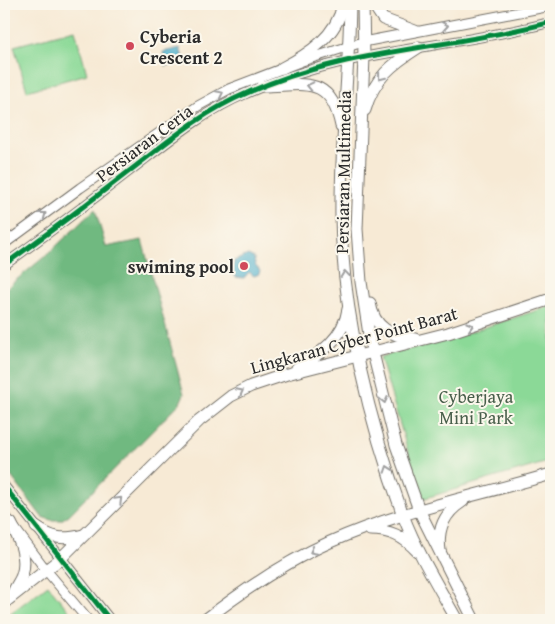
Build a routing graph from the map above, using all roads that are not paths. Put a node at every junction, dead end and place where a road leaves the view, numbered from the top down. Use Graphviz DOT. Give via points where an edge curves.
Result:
graph roads {
  1 [pos="343,4"];
  2 [pos="350,4"];
  3 [pos="363,4"];
  4 [pos="373,4"];
  5 [pos="551,6"];
  6 [pos="551,22"];
  7 [pos="415,31"];
  8 [pos="363,42"];
  9 [pos="349,47"];
  10 [pos="419,47"];
  11 [pos="364,57"];
  12 [pos="349,62"];
  13 [pos="282,68"];
  14 [pos="262,86"];
  15 [pos="344,137"];
  16 [pos="360,140"];
  17 [pos="357,197"];
  18 [pos="4,244"];
  19 [pos="4,265"];
  20 [pos="551,299"];
  21 [pos="349,304"];
  22 [pos="423,340"];
  23 [pos="372,353"];
  24 [pos="359,356"];
  25 [pos="287,374"];
  26 [pos="551,474"];
  27 [pos="4,486"];
  28 [pos="473,495"];
  29 [pos="419,510"];
  30 [pos="4,514"];
  31 [pos="403,515"];
  32 [pos="11,523"];
  33 [pos="36,527"];
  34 [pos="358,531"];
  35 [pos="85,534"];
  36 [pos="60,558"];
  37 [pos="442,561"];
  38 [pos="425,562"];
  39 [pos="46,570"];
  40 [pos="8,600"];
  41 [pos="88,620"];
  42 [pos="110,620"];
  43 [pos="205,620"];
  44 [pos="456,620"];
  45 [pos="474,620"];
  1 -- 13 [label="main road" via="338,20 326,38 300,59"];
  2 -- 9 [label="main road, Persiaran Multimedia"];
  3 -- 8 [label="main road, Persiaran Multimedia"];
  4 -- 7 [label="main road" via="383,19"];
  7 -- 5 [label="street, Persiaran Ceria, one-way"];
  6 -- 10 [label="street, Persiaran Ceria" via="498,35"];
  7 -- 8 [label="street, Persiaran Ceria"];
  8 -- 9 [label="street, Persiaran Ceria"];
  8 -- 11 [label="main road, Persiaran Multimedia"];
  9 -- 12 [label="main road, Persiaran Multimedia"];
  9 -- 13 [label="street, Persiaran Ceria"];
  10 -- 11 [label="street, Persiaran Ceria"];
  10 -- 16 [label="main road, one-way" via="392,65 376,83 363,115"];
  11 -- 12 [label="street, Persiaran Ceria"];
  11 -- 16 [label="main road, Persiaran Multimedia"];
  12 -- 14 [label="street, Persiaran Ceria"];
  12 -- 15 [label="main road, Persiaran Multimedia"];
  18 -- 13 [label="street, Persiaran Ceria, one-way" via="198,106"];
  15 -- 14 [label="main road, one-way" via="336,106 319,88 293,83"];
  14 -- 19 [label="street, Persiaran Ceria" via="207,113"];
  21 -- 15 [label="main road, Persiaran Multimedia, one-way" via="341,215"];
  16 -- 17 [label="main road, Persiaran Multimedia"];
  17 -- 22 [label="main road" via="374,317 390,334"];
  17 -- 23 [label="main road, Persiaran Multimedia" via="361,282"];
  22 -- 20 [label="main road, Lingkaran Cyber Point Barat, one-way"];
  21 -- 24 [label="main road, Persiaran Multimedia"];
  21 -- 25 [label="main road" via="342,327 327,348"];
  22 -- 23 [label="main road, Lingkaran Cyber Point Barat"];
  23 -- 24 [label="main road, Lingkaran Cyber Point Barat"];
  23 -- 29 [label="main road, Persiaran Multimedia, one-way" via="396,445"];
  24 -- 25 [label="main road, Lingkaran Cyber Point Barat"];
  31 -- 24 [label="main road, Persiaran Multimedia, one-way" via="378,437"];
  35 -- 25 [label="main road, Lingkaran Cyber Point Barat, one-way" via="199,421 232,396"];
  26 -- 28 [label="main road"];
  27 -- 33 [label="street"];
  28 -- 29 [label="main road"];
  28 -- 37 [label="main road" via="455,506 444,518 439,540"];
  29 -- 31 [label="main road"];
  29 -- 37 [label="main road, Persiaran Multimedia"];
  30 -- 32 [label="street"];
  31 -- 34 [label="main road"];
  31 -- 38 [label="main road, Persiaran Multimedia"];
  32 -- 39 [label="street"];
  32 -- 40 [label="main road" via="24,559 23,573"];
  33 -- 35 [label="main road" via="60,539"];
  33 -- 36 [label="street"];
  34 -- 38 [label="main road" via="393,532 411,544"];
  34 -- 43 [label="main road, one-way" via="278,570"];
  35 -- 36 [label="main road, Lingkaran Cyber Point Barat"];
  36 -- 39 [label="main road, Lingkaran Cyber Point Barat"];
  36 -- 42 [label="street"];
  37 -- 45 [label="main road, Persiaran Multimedia"];
  38 -- 44 [label="main road, Persiaran Multimedia"];
  39 -- 40 [label="main road, Lingkaran Cyber Point Barat"];
  39 -- 41 [label="street"];
}
